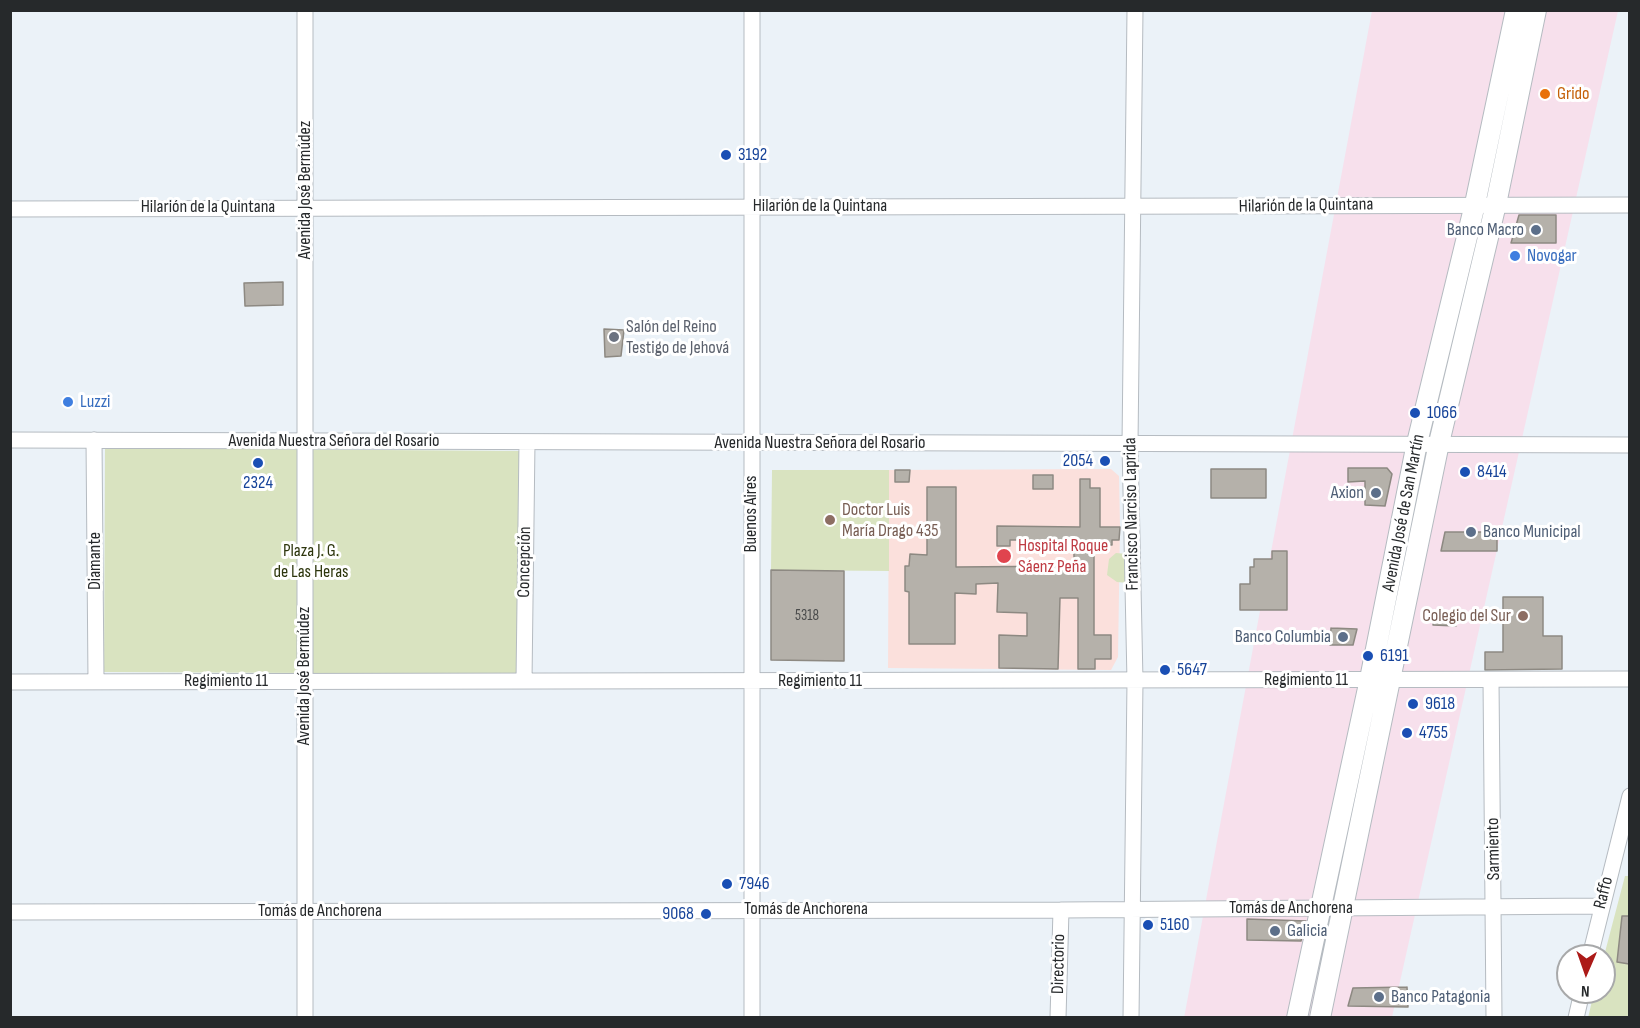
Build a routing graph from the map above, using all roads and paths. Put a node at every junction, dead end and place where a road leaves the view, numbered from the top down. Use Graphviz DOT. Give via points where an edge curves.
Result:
graph roads {
  1 [pos="305,10"];
  2 [pos="752,10"];
  3 [pos="1135,10"];
  4 [pos="1516,10"];
  5 [pos="1536,10"];
  6 [pos="1475,204"];
  7 [pos="1496,204"];
  8 [pos="752,205"];
  9 [pos="1629,205"];
  10 [pos="306,207"];
  11 [pos="1133,208"];
  12 [pos="10,209"];
  13 [pos="10,440"];
  14 [pos="94,440"];
  15 [pos="304,441"];
  16 [pos="527,442"];
  17 [pos="751,443"];
  18 [pos="1417,443"];
  19 [pos="1439,443"];
  20 [pos="1130,444"];
  21 [pos="1629,445"];
  22 [pos="1370,679"];
  23 [pos="1392,679"];
  24 [pos="1491,680"];
  25 [pos="1629,680"];
  26 [pos="96,681"];
  27 [pos="304,681"];
  28 [pos="524,681"];
  29 [pos="751,681"];
  30 [pos="1135,681"];
  31 [pos="10,682"];
  32 [pos="1629,796"];
  33 [pos="1600,906"];
  34 [pos="1133,908"];
  35 [pos="1345,908"];
  36 [pos="1494,908"];
  37 [pos="752,909"];
  38 [pos="1320,909"];
  39 [pos="1060,910"];
  40 [pos="305,911"];
  41 [pos="10,912"];
  42 [pos="1592,944"];
  43 [pos="305,1017"];
  44 [pos="752,1017"];
  45 [pos="1058,1017"];
  46 [pos="1131,1017"];
  47 [pos="1297,1017"];
  48 [pos="1320,1017"];
  49 [pos="1494,1017"];
  1 -- 10 [label="street, Avenida José Bermúdez"];
  2 -- 8 [label="street, Buenos Aires"];
  3 -- 11 [label="street, Francisco Narciso Laprida"];
  4 -- 6 [label="main road, Avenida José de San Martín"];
  5 -- 7 [label="main road, Avenida José de San Martín"];
  6 -- 7 [label="street, Hilarión de la Quintana"];
  6 -- 11 [label="street, Hilarión de la Quintana"];
  6 -- 18 [label="main road, Avenida José de San Martín"];
  7 -- 9 [label="street, Hilarión de la Quintana"];
  7 -- 19 [label="main road, Avenida José de San Martín"];
  8 -- 10 [label="street, Hilarión de la Quintana"];
  8 -- 11 [label="street, Hilarión de la Quintana"];
  8 -- 17 [label="street, Buenos Aires"];
  10 -- 12 [label="street, Hilarión de la Quintana"];
  10 -- 15 [label="street, Avenida José Bermúdez"];
  11 -- 20 [label="street, Francisco Narciso Laprida"];
  13 -- 14 [label="street, Avenida Nuestra Señora del Rosario"];
  14 -- 15 [label="street, Avenida Nuestra Señora del Rosario"];
  14 -- 26 [label="street, Diamante"];
  15 -- 16 [label="street, Avenida Nuestra Señora del Rosario"];
  15 -- 27 [label="street, Avenida José Bermúdez"];
  16 -- 17 [label="street, Avenida Nuestra Señora del Rosario"];
  16 -- 28 [label="street, Concepción"];
  17 -- 20 [label="street, Avenida Nuestra Señora del Rosario"];
  17 -- 29 [label="street, Buenos Aires"];
  18 -- 19 [label="street, Avenida Nuestra Señora del Rosario"];
  18 -- 20 [label="street, Avenida Nuestra Señora del Rosario"];
  18 -- 22 [label="main road, Avenida José de San Martín"];
  19 -- 21 [label="street, Avenida Nuestra Señora del Rosario"];
  19 -- 23 [label="main road, Avenida José de San Martín"];
  20 -- 30 [label="street, Francisco Narciso Laprida"];
  22 -- 23 [label="street, Regimiento 11"];
  22 -- 30 [label="street, Regimiento 11"];
  22 -- 38 [label="main road, Avenida José de San Martín"];
  23 -- 24 [label="street, Regimiento 11"];
  23 -- 35 [label="main road, Avenida José de San Martín"];
  24 -- 25 [label="street, Regimiento 11"];
  24 -- 36 [label="street, Sarmiento"];
  26 -- 27 [label="street, Regimiento 11"];
  26 -- 31 [label="street, Regimiento 11"];
  27 -- 28 [label="street, Regimiento 11"];
  27 -- 40 [label="street, Avenida José Bermúdez"];
  28 -- 29 [label="street, Regimiento 11"];
  29 -- 30 [label="street, Regimiento 11"];
  29 -- 37 [label="street, Buenos Aires"];
  30 -- 34 [label="street, Francisco Narciso Laprida"];
  32 -- 33 [label="street, Raffo"];
  33 -- 36 [label="street, Tomás de Anchorena"];
  33 -- 42 [label="street, Raffo"];
  34 -- 38 [label="street, Tomás de Anchorena"];
  34 -- 39 [label="street, Tomás de Anchorena"];
  34 -- 46 [label="street, Francisco Narciso Laprida"];
  35 -- 36 [label="street, Tomás de Anchorena"];
  35 -- 38 [label="street, Tomás de Anchorena"];
  35 -- 48 [label="main road, Avenida José de San Martín"];
  36 -- 49 [label="street, Sarmiento"];
  37 -- 39 [label="street, Tomás de Anchorena"];
  37 -- 40 [label="street, Tomás de Anchorena"];
  37 -- 44 [label="street, Buenos Aires"];
  38 -- 47 [label="main road, Avenida José de San Martín"];
  39 -- 45 [label="street, Directorio"];
  40 -- 41 [label="street, Tomás de Anchorena"];
  40 -- 43 [label="street, Avenida José Bermúdez"];
}
